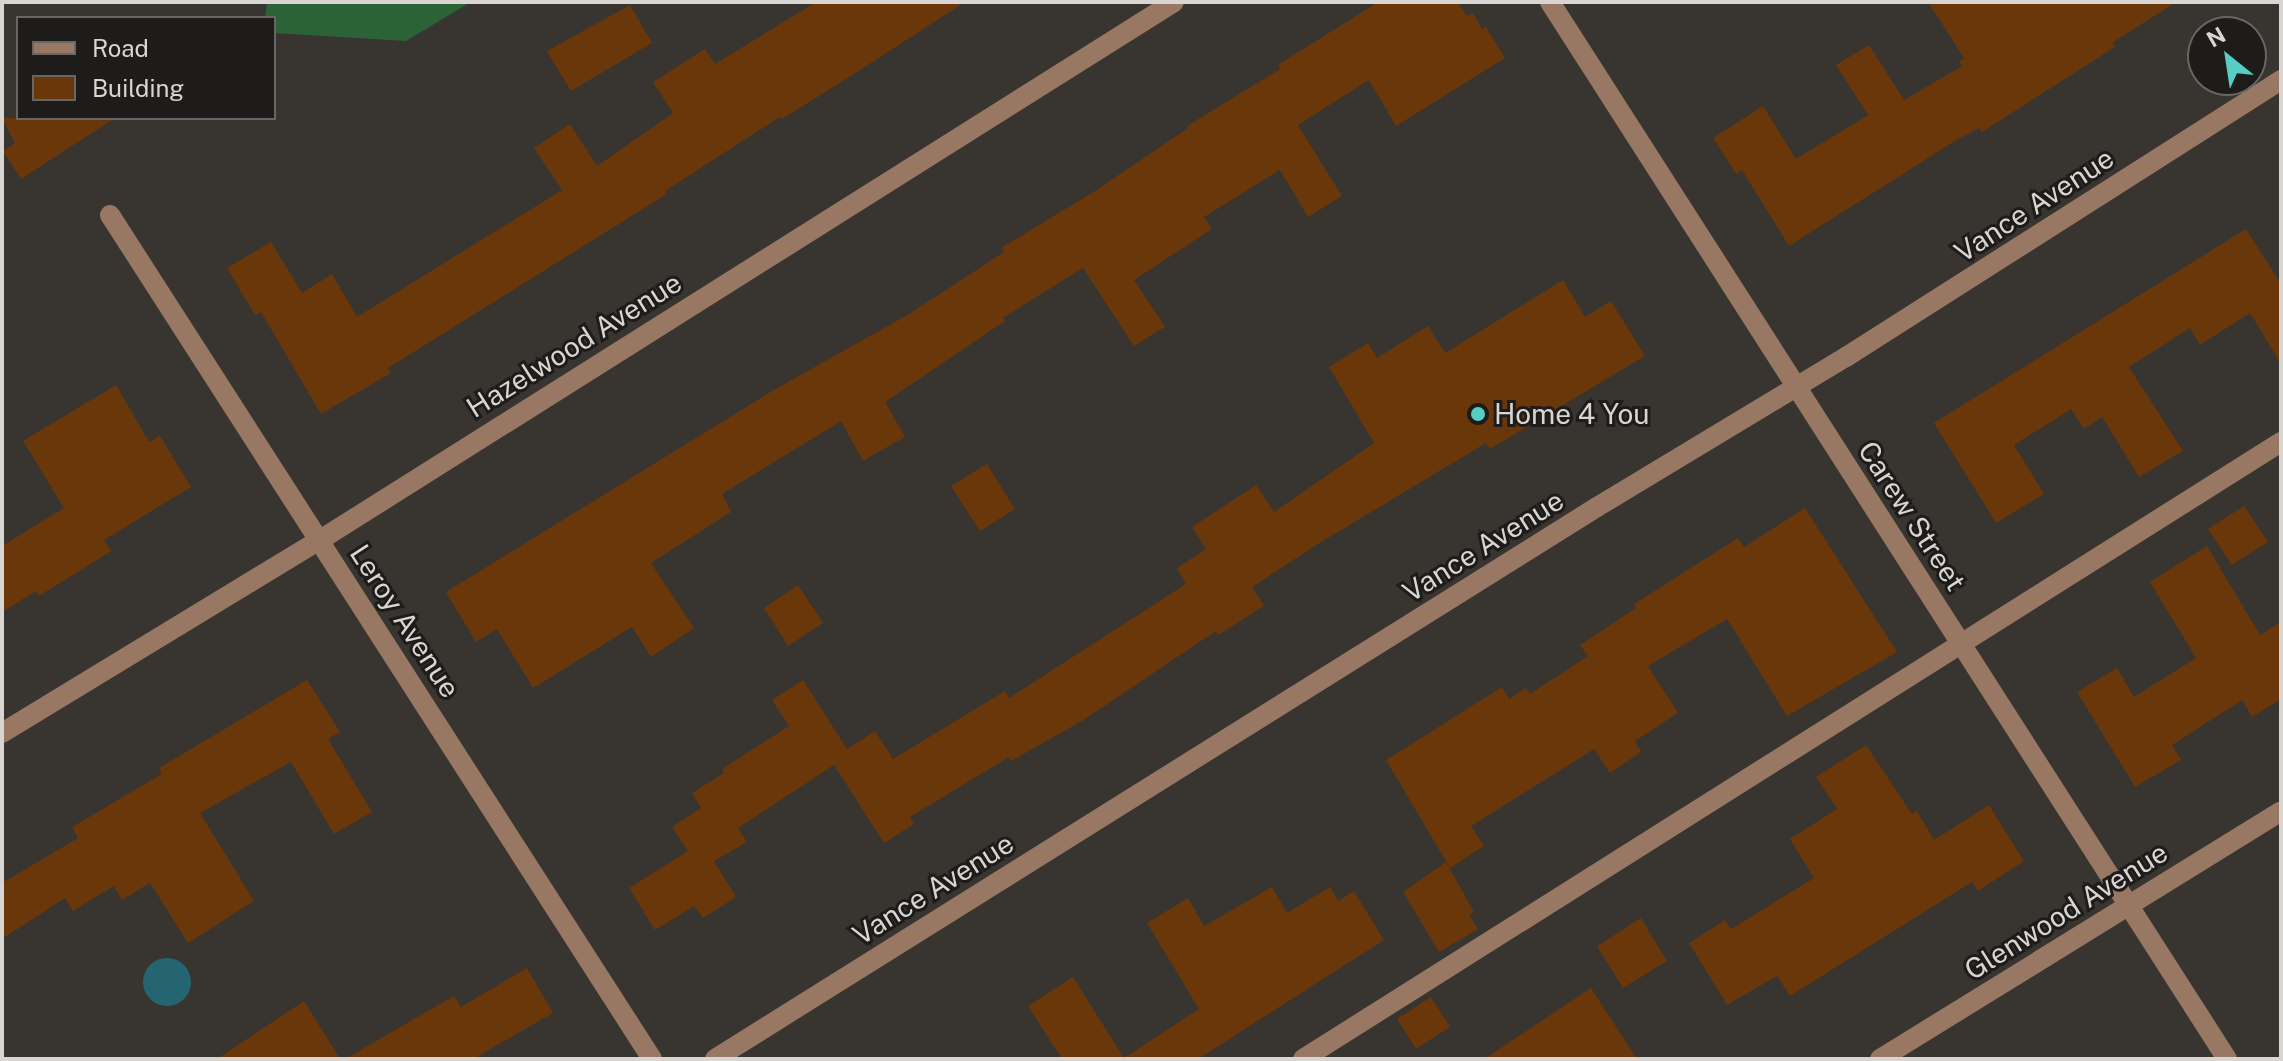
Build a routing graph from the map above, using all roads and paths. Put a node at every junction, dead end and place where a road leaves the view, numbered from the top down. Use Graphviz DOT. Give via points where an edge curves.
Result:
graph roads {
  1 [pos="1174,2"];
  2 [pos="1550,2"];
  3 [pos="2281,80"];
  4 [pos="110,215"];
  5 [pos="1796,386"];
  6 [pos="2281,442"];
  7 [pos="320,540"];
  8 [pos="1961,645"];
  9 [pos="2,733"];
  10 [pos="2281,811"];
  11 [pos="2127,908"];
  12 [pos="652,1059"];
  13 [pos="715,1059"];
  14 [pos="1303,1059"];
  15 [pos="1880,1059"];
  16 [pos="2227,1059"];
  1 -- 7 [label="street, Hazelwood Avenue"];
  2 -- 5 [label="street, Carew Street"];
  3 -- 5 [label="street, Vance Avenue"];
  4 -- 7 [label="street, Leroy Avenue"];
  5 -- 8 [label="street, Carew Street"];
  5 -- 13 [label="street, Vance Avenue"];
  6 -- 8 [label="street"];
  7 -- 9 [label="street, Hazelwood Avenue"];
  7 -- 12 [label="street, Leroy Avenue"];
  8 -- 11 [label="street, Carew Street"];
  8 -- 14 [label="street"];
  10 -- 11 [label="street, Glenwood Avenue"];
  11 -- 15 [label="street, Glenwood Avenue"];
  11 -- 16 [label="street, Carew Street"];
}
